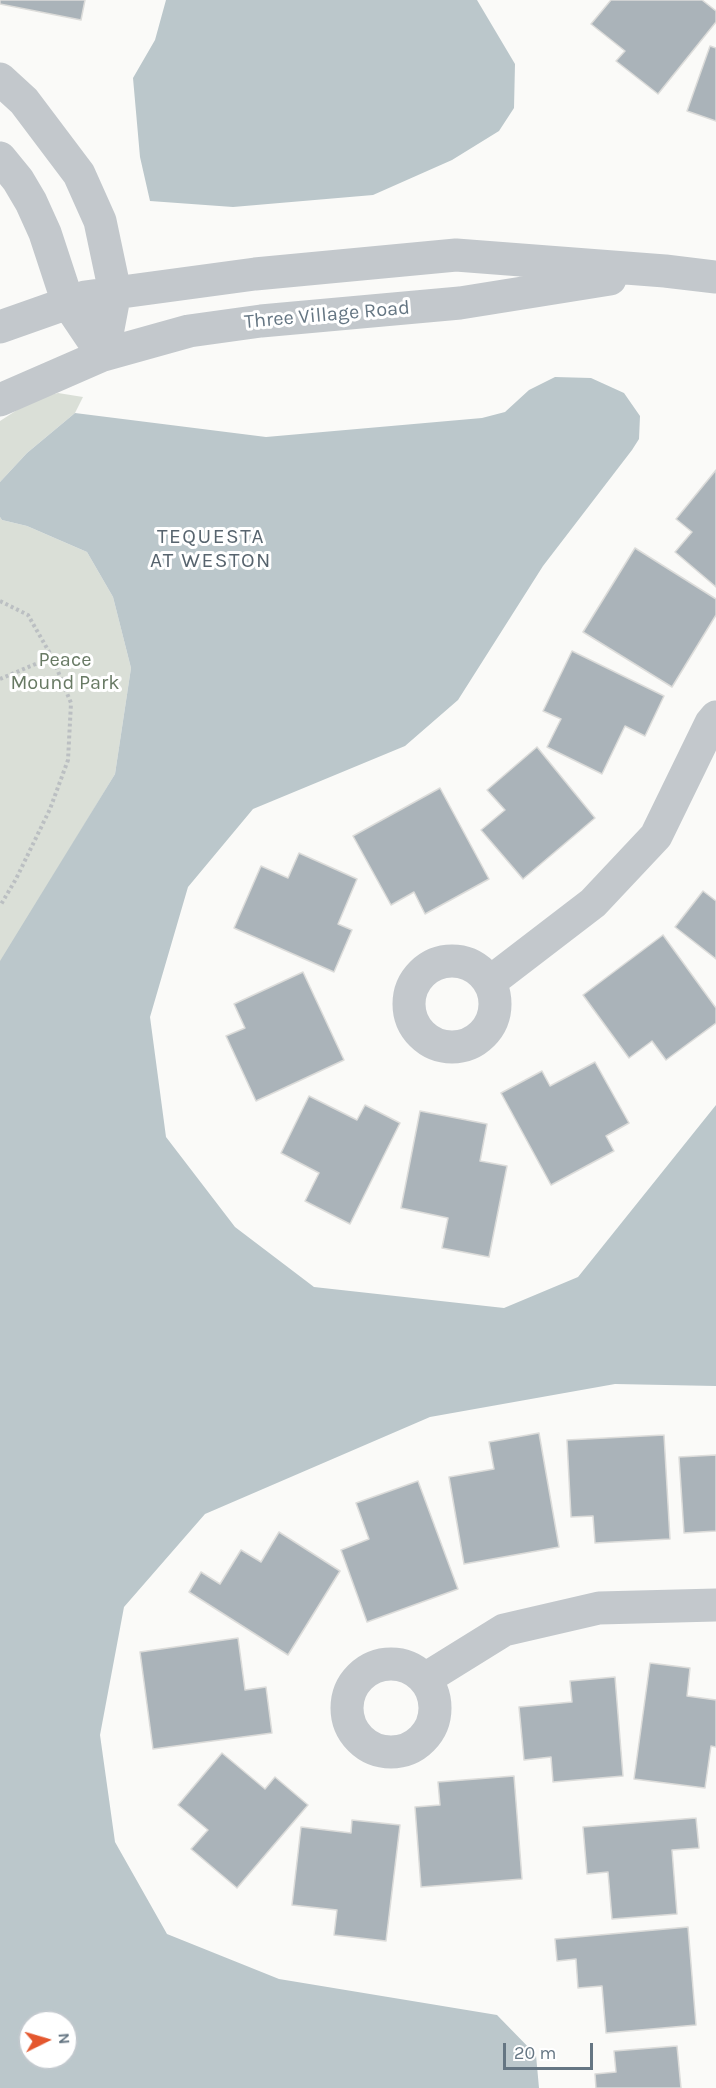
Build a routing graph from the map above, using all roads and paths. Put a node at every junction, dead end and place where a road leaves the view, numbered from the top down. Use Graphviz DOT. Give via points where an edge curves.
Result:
graph roads {
  1 [pos="0,79"];
  2 [pos="0,158"];
  3 [pos="665,271"];
  4 [pos="716,277"];
  5 [pos="115,292"];
  6 [pos="68,303"];
  7 [pos="0,327"];
  8 [pos="103,355"];
  9 [pos="0,400"];
  10 [pos="0,601"];
  11 [pos="52,657"];
  12 [pos="0,680"];
  13 [pos="716,717"];
  14 [pos="0,906"];
  15 [pos="490,982"];
  16 [pos="716,1605"];
  17 [pos="425,1679"];
  1 -- 5 [label="street" via="24,101 79,174 100,221"];
  2 -- 6 [label="street" via="31,202"];
  3 -- 4 [label="street, Three Village Road"];
  3 -- 5 [label="street, Three Village Road" via="456,255 255,273"];
  3 -- 8 [label="street, Three Village Road" via="460,303 189,331"];
  5 -- 6 [label="street, Three Village Road"];
  5 -- 8 [label="street"];
  6 -- 7 [label="street, Three Village Road"];
  6 -- 8 [label="street"];
  8 -- 9 [label="street, Three Village Road"];
  10 -- 11 [label="path" via="28,615"];
  11 -- 12 [label="path"];
  11 -- 14 [label="path" via="71,703 68,760 50,809"];
  13 -- 15 [label="street" via="656,836 593,903"];
  16 -- 17 [label="street" via="599,1608 504,1630"];
}
